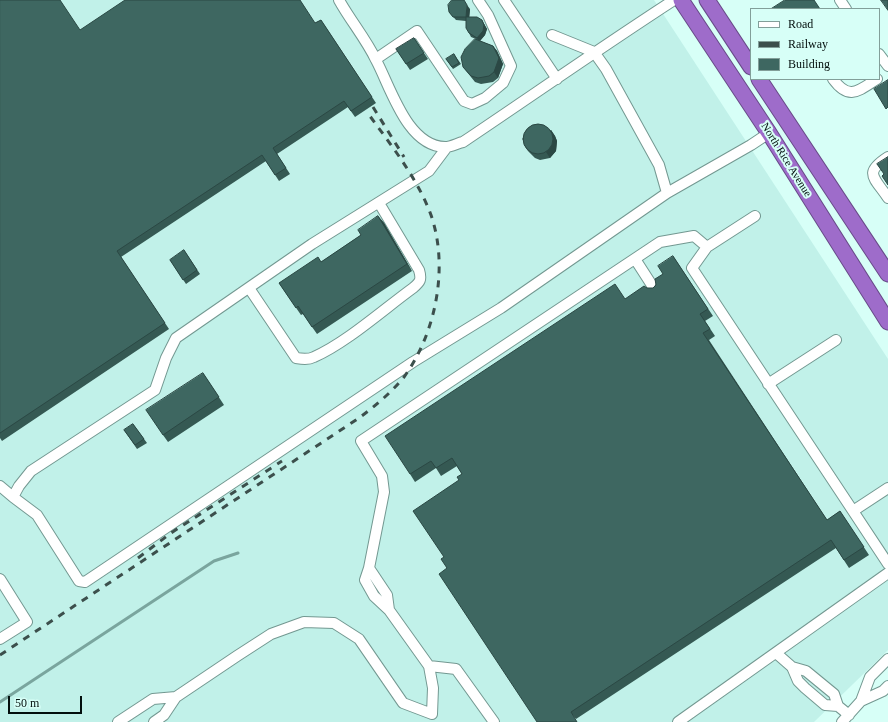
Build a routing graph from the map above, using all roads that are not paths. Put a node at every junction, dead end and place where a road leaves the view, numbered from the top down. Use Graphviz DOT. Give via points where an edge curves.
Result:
graph roads {
  1 [pos="339,0"];
  2 [pos="478,0"];
  3 [pos="504,0"];
  4 [pos="674,0"];
  5 [pos="681,0"];
  6 [pos="707,0"];
  7 [pos="552,35"];
  8 [pos="594,52"];
  9 [pos="880,55"];
  10 [pos="376,59"];
  11 [pos="750,65"];
  12 [pos="888,66"];
  13 [pos="557,79"];
  14 [pos="760,80"];
  15 [pos="834,80"];
  16 [pos="875,80"];
  17 [pos="769,133"];
  18 [pos="447,147"];
  19 [pos="888,157"];
  20 [pos="667,193"];
  21 [pos="888,198"];
  22 [pos="379,203"];
  23 [pos="755,216"];
  24 [pos="708,247"];
  25 [pos="635,259"];
  26 [pos="888,274"];
  27 [pos="249,288"];
  28 [pos="655,290"];
  29 [pos="888,322"];
  30 [pos="836,340"];
  31 [pos="768,384"];
  32 [pos="888,488"];
  33 [pos="1,489"];
  34 [pos="13,497"];
  35 [pos="853,511"];
  36 [pos="888,564"];
  37 [pos="888,573"];
  38 [pos="0,579"];
  39 [pos="0,639"];
  40 [pos="776,652"];
  41 [pos="888,659"];
  42 [pos="429,666"];
  43 [pos="888,686"];
  44 [pos="176,698"];
  45 [pos="861,701"];
  46 [pos="434,718"];
  47 [pos="846,719"];
  48 [pos="118,722"];
  49 [pos="154,722"];
  50 [pos="494,722"];
  51 [pos="678,722"];
  1 -- 10 [label="street"];
  2 -- 10 [label="street" via="488,15 511,66 503,83 484,98 472,104 464,101 417,31"];
  3 -- 13 [label="street"];
  4 -- 8 [label="street"];
  5 -- 17 [label="highway, North Rice Avenue"];
  6 -- 11 [label="highway"];
  7 -- 8 [label="street"];
  8 -- 13 [label="street"];
  8 -- 20 [label="street" via="659,165"];
  9 -- 12 [label="street"];
  10 -- 18 [label="street" via="403,115 413,129 422,139"];
  13 -- 18 [label="street" via="463,142"];
  14 -- 26 [label="highway, North Rice Avenue"];
  15 -- 16 [label="street" via="840,89 849,93 858,91"];
  17 -- 20 [label="street"];
  17 -- 29 [label="highway, North Rice Avenue"];
  18 -- 22 [label="street" via="429,171"];
  19 -- 21 [label="street" via="875,166 873,171 874,178"];
  20 -- 34 [label="street" via="501,308 413,362 84,582 79,581 37,516"];
  22 -- 27 [label="street" via="312,244"];
  22 -- 27 [label="street" via="419,270 421,278 413,288 340,342 313,358 296,358"];
  23 -- 24 [label="street"];
  24 -- 25 [label="street" via="694,236 660,242"];
  24 -- 31 [label="street" via="692,268"];
  25 -- 28 [label="street"];
  25 -- 42 [label="street" via="361,441 382,476 384,492 369,568 387,595 389,610"];
  27 -- 34 [label="street" via="176,338 155,390 31,471"];
  30 -- 31 [label="street"];
  31 -- 35 [label="street"];
  32 -- 35 [label="street"];
  33 -- 34 [label="street"];
  35 -- 36 [label="street"];
  37 -- 40 [label="street"];
  38 -- 39 [label="street" via="27,622"];
  40 -- 47 [label="street" via="792,667 798,681 805,688 826,705 838,706"];
  40 -- 51 [label="street"];
  41 -- 45 [label="street" via="870,677"];
  42 -- 46 [label="street"];
  42 -- 50 [label="street" via="456,669"];
  43 -- 45 [label="street"];
  44 -- 46 [label="street" via="271,634 304,622 334,623 359,639 403,703"];
  44 -- 48 [label="street" via="153,699"];
  44 -- 49 [label="street" via="164,715"];
  45 -- 47 [label="street"];
}
